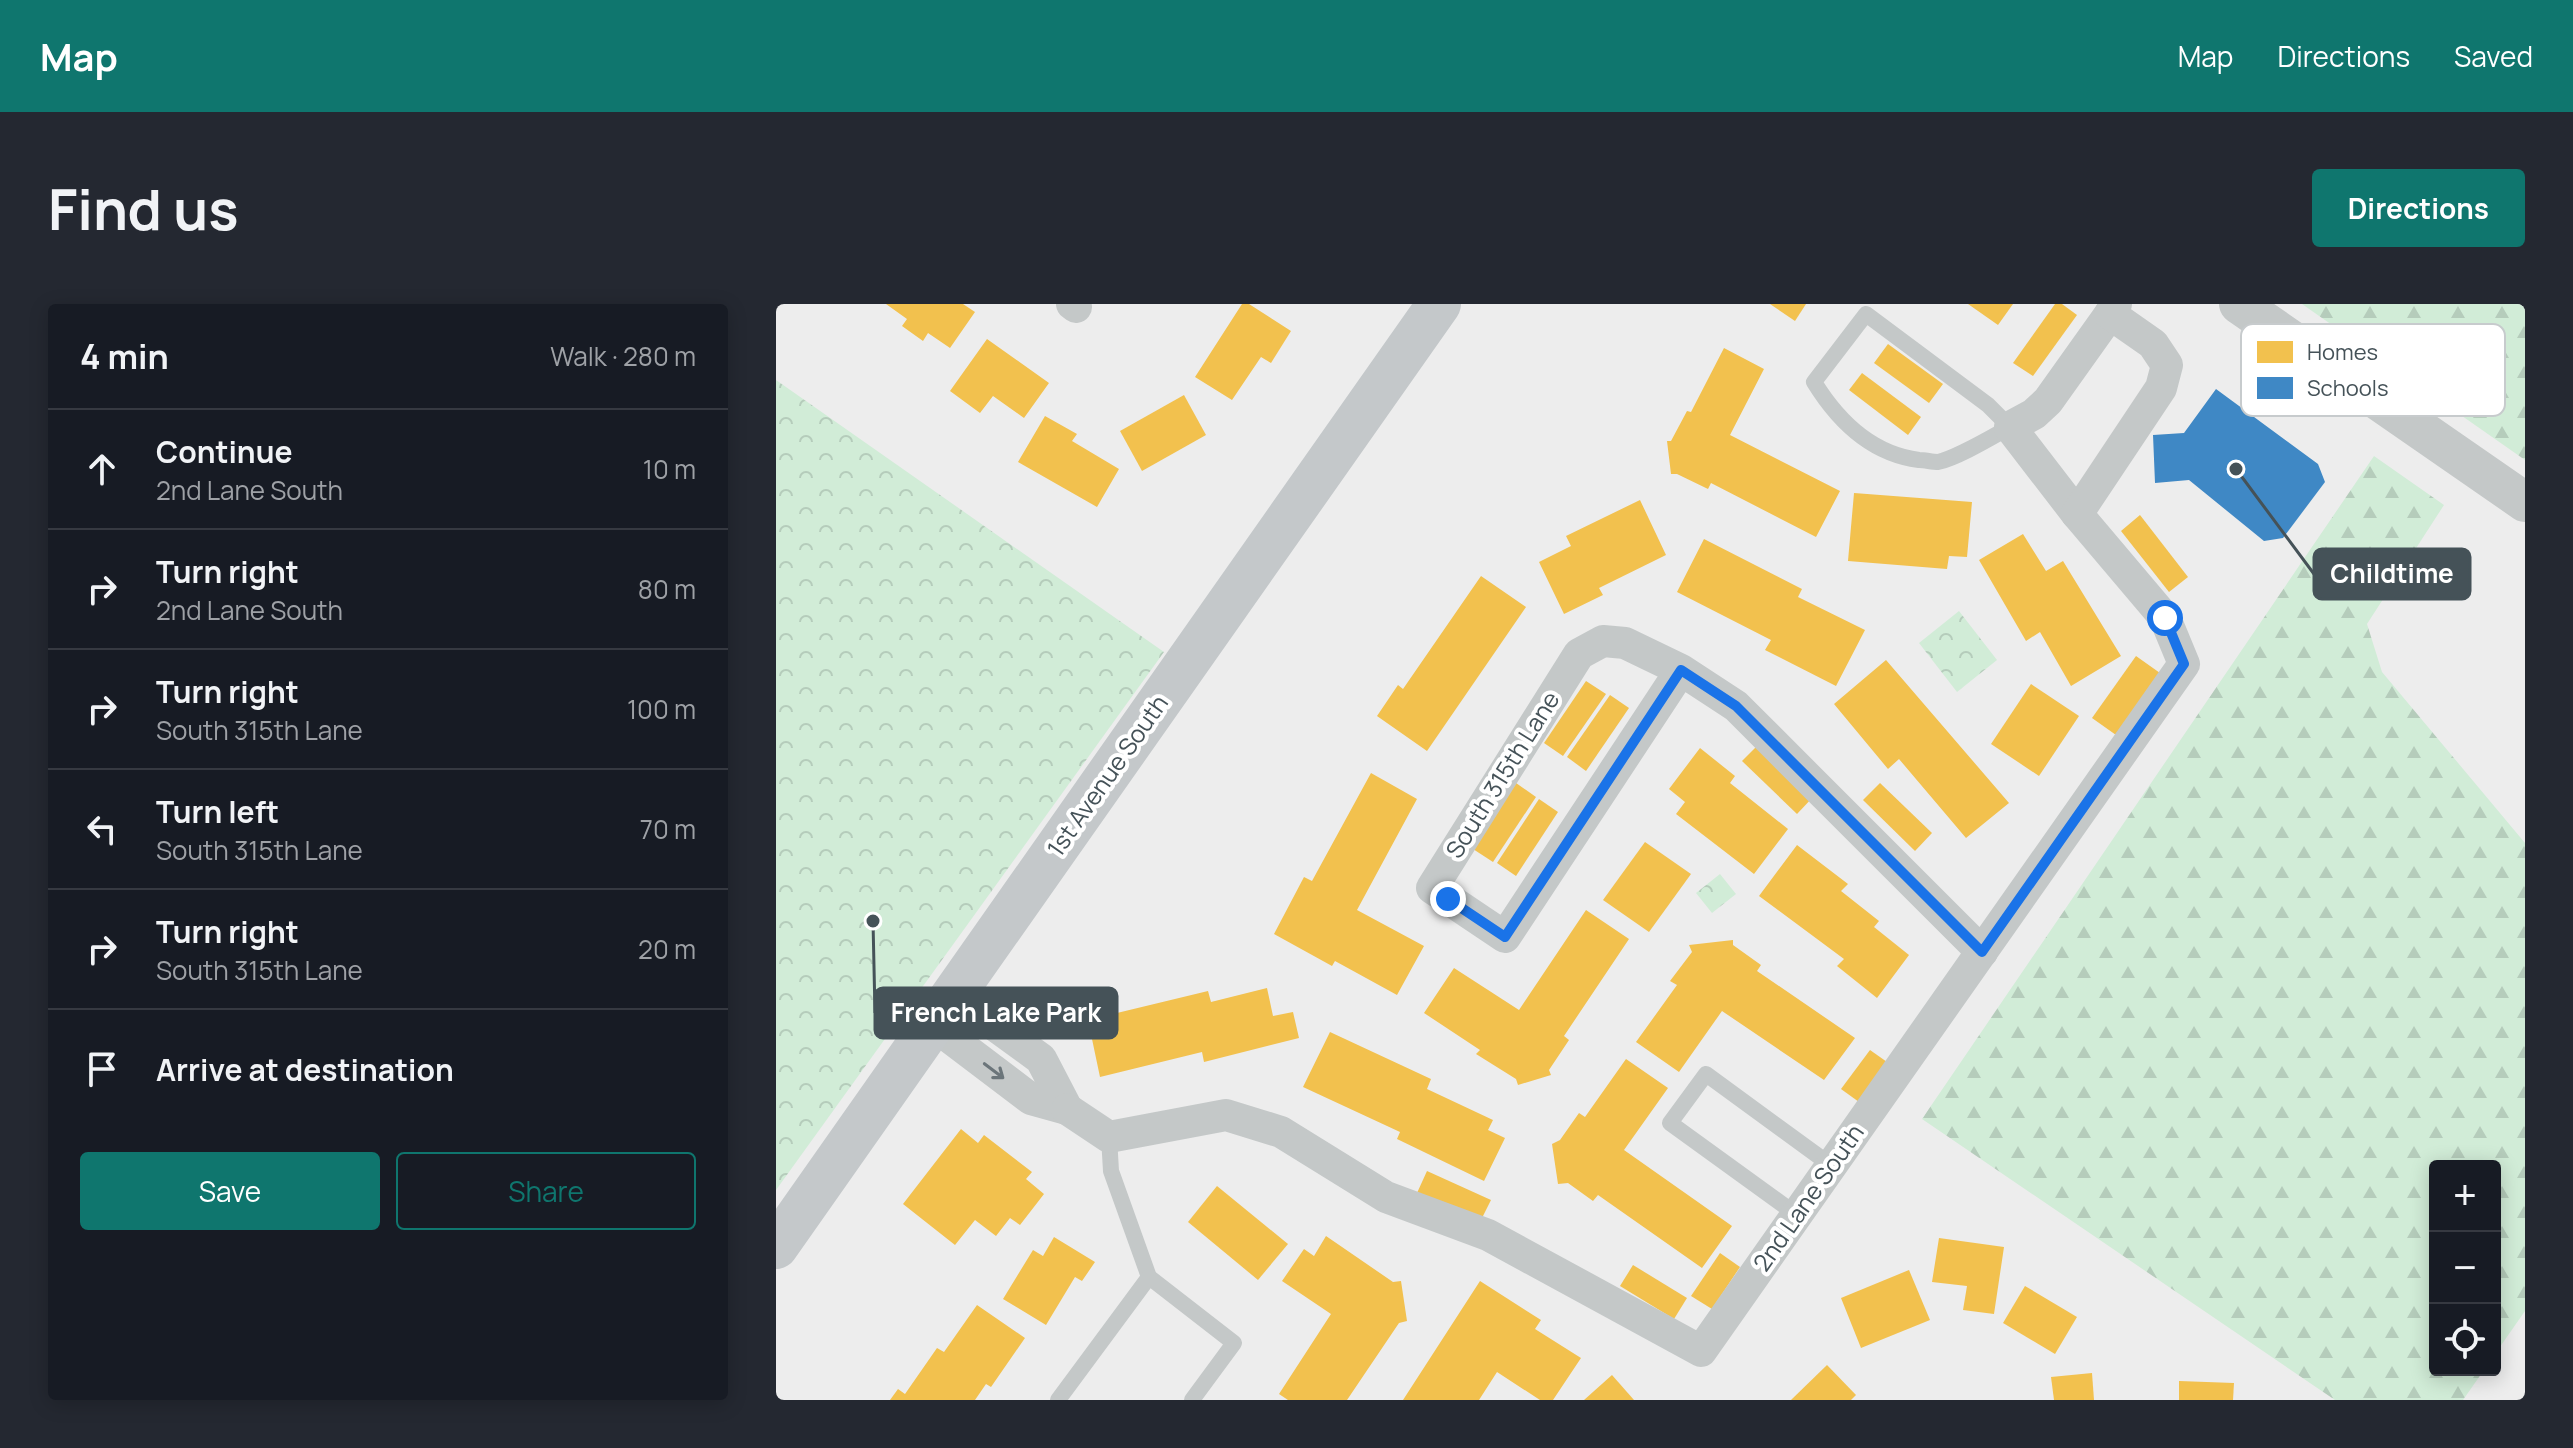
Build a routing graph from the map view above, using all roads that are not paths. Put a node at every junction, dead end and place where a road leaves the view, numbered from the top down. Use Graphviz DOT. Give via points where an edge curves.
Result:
graph roads {
  1 [pos="1439,304"];
  2 [pos="2239,304"];
  3 [pos="2113,309"];
  4 [pos="2268,324"];
  5 [pos="2401,416"];
  6 [pos="2010,427"];
  7 [pos="2525,502"];
  8 [pos="2077,514"];
  9 [pos="1681,670"];
  10 [pos="1982,952"];
  11 [pos="943,1010"];
  12 [pos="1109,1137"];
  13 [pos="1832,1166"];
  14 [pos="1797,1215"];
  15 [pos="776,1247"];
  16 [pos="1149,1277"];
  17 [pos="1058,1400"];
  18 [pos="1192,1400"];
  1 -- 11 [label="main road, 1st Avenue South"];
  2 -- 4 [label="street"];
  3 -- 6 [label="street" via="2048,401"];
  3 -- 8 [label="street" via="2153,344 2167,365 2161,388"];
  5 -- 7 [label="street"];
  6 -- 6 [label="lane" via="1937,462 1901,457 1864,440 1829,407 1814,382 1866,314"];
  6 -- 8 [label="street, 2nd Lane South"];
  8 -- 10 [label="street, 2nd Lane South" via="2165,618 2184,664"];
  9 -- 9 [label="street, South 315th Lane" via="1505,937 1432,888 1579,654 1603,641 1625,643"];
  9 -- 10 [label="street, South 315th Lane" via="1736,706"];
  10 -- 13 [label="street, 2nd Lane South"];
  11 -- 12 [label="street" via="1041,1059 1067,1109"];
  11 -- 15 [label="main road, 1st Avenue South"];
  12 -- 14 [label="street, 2nd Lane South" via="1226,1115 1281,1132 1386,1197 1488,1235 1701,1351"];
  12 -- 16 [label="lane" via="1111,1171"];
  13 -- 14 [label="street, 2nd Lane South"];
  13 -- 14 [label="lane" via="1706,1074 1670,1123"];
  16 -- 17 [label="lane"];
  16 -- 18 [label="lane" via="1234,1343"];
}
